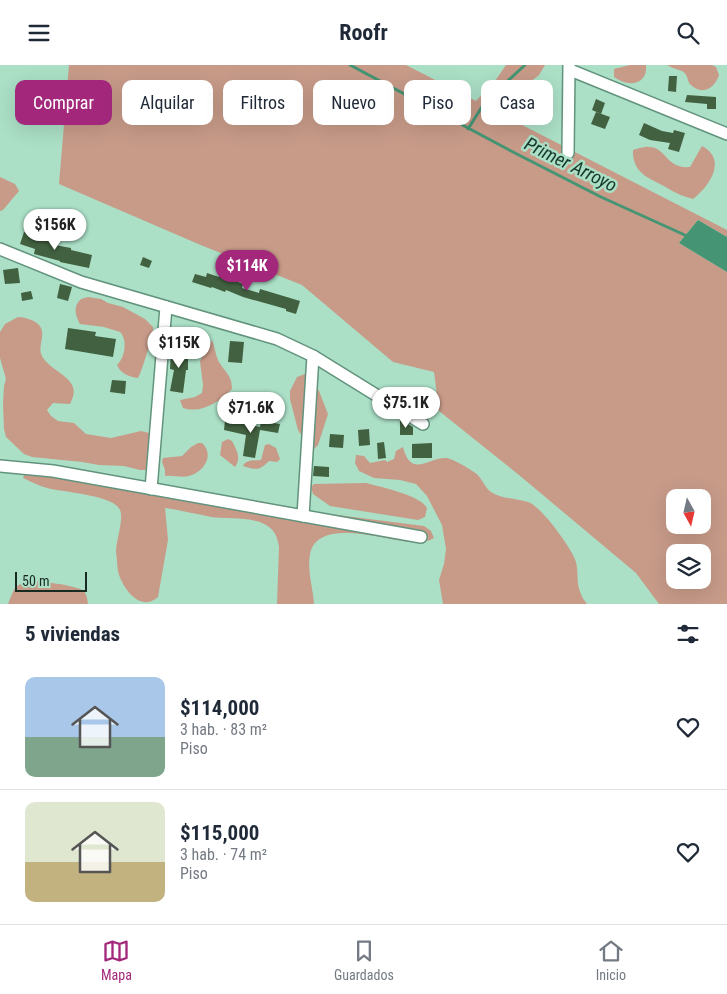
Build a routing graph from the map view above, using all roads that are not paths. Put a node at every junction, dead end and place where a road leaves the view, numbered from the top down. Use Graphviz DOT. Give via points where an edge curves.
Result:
graph roads {
  1 [pos="570,68"];
  2 [pos="727,134"];
  3 [pos="568,153"];
  4 [pos="0,249"];
  5 [pos="166,307"];
  6 [pos="313,357"];
  7 [pos="424,424"];
  8 [pos="0,466"];
  9 [pos="151,489"];
  10 [pos="303,516"];
  11 [pos="421,537"];
  1 -- 2 [label="street"];
  1 -- 3 [label="street"];
  4 -- 5 [label="street" via="81,282"];
  5 -- 6 [label="street" via="277,339"];
  5 -- 9 [label="street"];
  6 -- 7 [label="street"];
  6 -- 10 [label="street"];
  8 -- 9 [label="street" via="53,471"];
  9 -- 10 [label="street"];
  10 -- 11 [label="street"];
}
